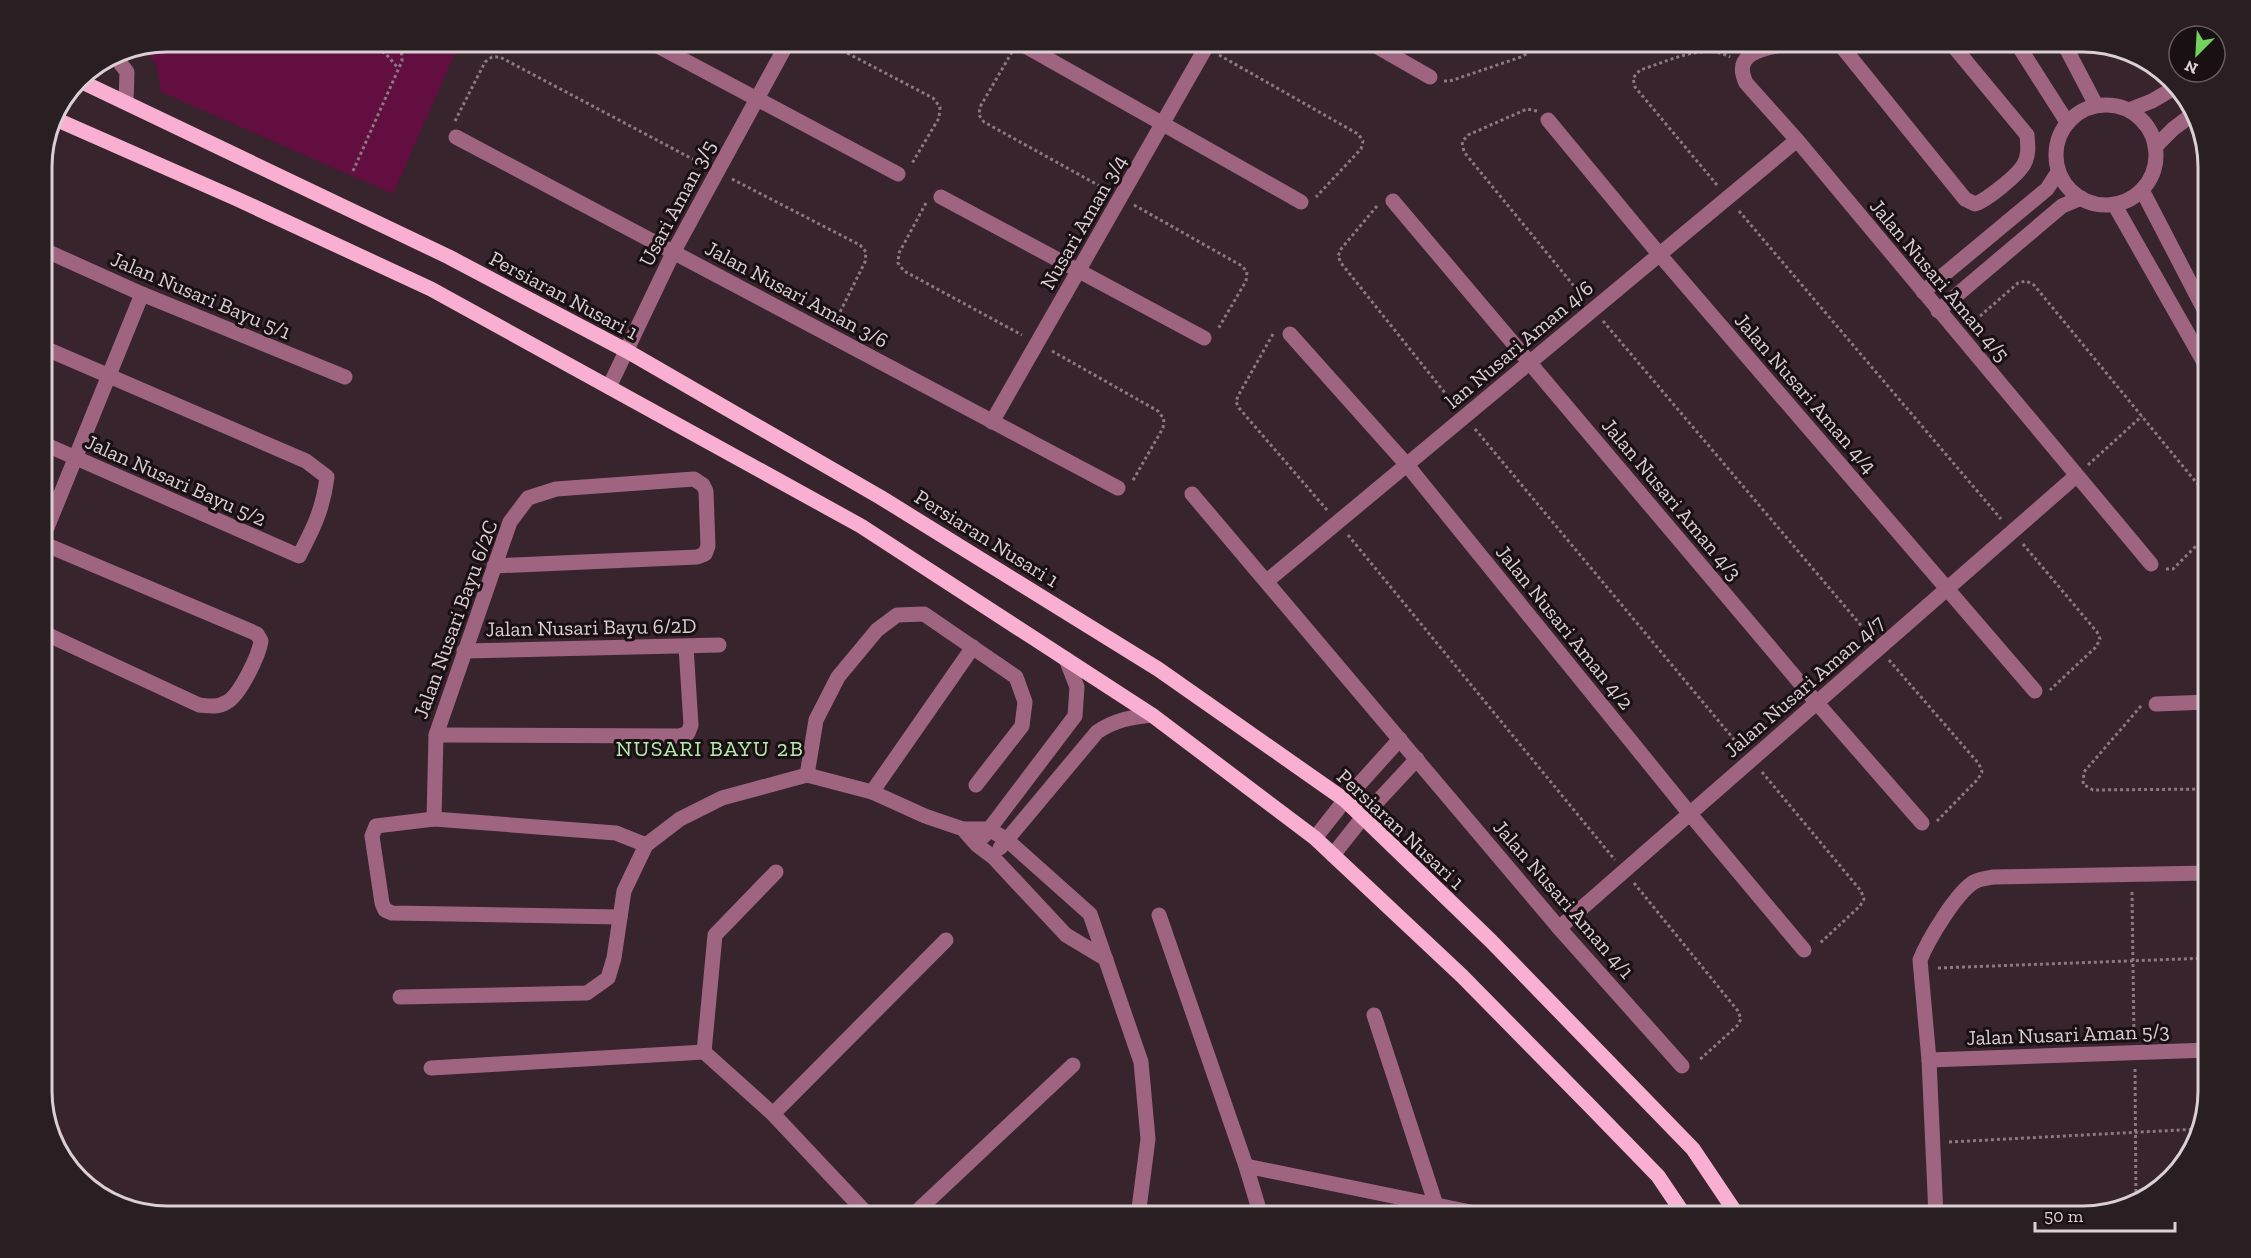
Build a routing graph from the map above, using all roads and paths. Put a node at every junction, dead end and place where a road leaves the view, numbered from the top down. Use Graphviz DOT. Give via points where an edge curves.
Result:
graph roads {
  1 [pos="1204,52"];
  2 [pos="1221,52"];
  3 [pos="1387,52"];
  4 [pos="1528,52"];
  5 [pos="1700,52"];
  6 [pos="1710,52"];
  7 [pos="1756,52"];
  8 [pos="1846,52"];
  9 [pos="1958,52"];
  10 [pos="2022,52"];
  11 [pos="2068,52"];
  12 [pos="385,53"];
  13 [pos="402,53"];
  14 [pos="671,53"];
  15 [pos="782,53"];
  16 [pos="846,53"];
  17 [pos="1011,53"];
  18 [pos="1037,53"];
  19 [pos="120,63"];
  20 [pos="1742,64"];
  21 [pos="398,68"];
  22 [pos="1430,77"];
  23 [pos="88,84"];
  24 [pos="2169,91"];
  25 [pos="757,98"];
  26 [pos="126,102"];
  27 [pos="2097,105"];
  28 [pos="2128,110"];
  29 [pos="2187,118"];
  30 [pos="1548,120"];
  31 [pos="62,122"];
  32 [pos="2067,123"];
  33 [pos="1162,124"];
  34 [pos="456,137"];
  35 [pos="1797,140"];
  36 [pos="2156,147"];
  37 [pos="353,171"];
  38 [pos="717,171"];
  39 [pos="2058,172"];
  40 [pos="898,174"];
  41 [pos="2142,190"];
  42 [pos="941,197"];
  43 [pos="1120,198"];
  44 [pos="1727,198"];
  45 [pos="2080,198"];
  46 [pos="1393,201"];
  47 [pos="1301,202"];
  48 [pos="2114,204"];
  49 [pos="674,251"];
  50 [pos="53,254"];
  51 [pos="1659,255"];
  52 [pos="1080,270"];
  53 [pos="1923,292"];
  54 [pos="142,294"];
  55 [pos="2198,298"];
  56 [pos="1593,310"];
  57 [pos="1938,311"];
  58 [pos="828,334"];
  59 [pos="1290,334"];
  60 [pos="1958,334"];
  61 [pos="1204,338"];
  62 [pos="1037,343"];
  63 [pos="627,351"];
  64 [pos="53,352"];
  65 [pos="2198,352"];
  66 [pos="1529,363"];
  67 [pos="108,374"];
  68 [pos="345,377"];
  69 [pos="609,387"];
  70 [pos="2142,416"];
  71 [pos="1464,417"];
  72 [pos="992,422"];
  73 [pos="53,448"];
  74 [pos="74,459"];
  75 [pos="1407,465"];
  76 [pos="2076,476"];
  77 [pos="2198,485"];
  78 [pos="1118,488"];
  79 [pos="1192,494"];
  80 [pos="53,513"];
  81 [pos="1338,523"];
  82 [pos="2012,532"];
  83 [pos="2198,544"];
  84 [pos="53,547"];
  85 [pos="2151,564"];
  86 [pos="494,566"];
  87 [pos="1267,581"];
  88 [pos="1946,589"];
  89 [pos="53,637"];
  90 [pos="719,645"];
  91 [pos="686,647"];
  92 [pos="973,647"];
  93 [pos="1879,648"];
  94 [pos="464,651"];
  95 [pos="1066,659"];
  96 [pos="2035,691"];
  97 [pos="2199,702"];
  98 [pos="1816,703"];
  99 [pos="2156,704"];
  100 [pos="1152,716"];
  101 [pos="436,735"];
  102 [pos="1400,739"];
  103 [pos="1417,759"];
  104 [pos="1751,760"];
  105 [pos="807,775"];
  106 [pos="976,785"];
  107 [pos="2199,789"];
  108 [pos="872,792"];
  109 [pos="1345,800"];
  110 [pos="1690,814"];
  111 [pos="1363,817"];
  112 [pos="434,819"];
  113 [pos="1922,822"];
  114 [pos="963,829"];
  115 [pos="989,829"];
  116 [pos="1315,838"];
  117 [pos="1007,840"];
  118 [pos="646,845"];
  119 [pos="977,845"];
  120 [pos="1333,855"];
  121 [pos="993,857"];
  122 [pos="776,872"];
  123 [pos="1624,872"];
  124 [pos="2199,873"];
  125 [pos="1159,915"];
  126 [pos="620,917"];
  127 [pos="1559,928"];
  128 [pos="946,940"];
  129 [pos="1804,950"];
  130 [pos="2199,958"];
  131 [pos="1106,959"];
  132 [pos="1920,969"];
  133 [pos="400,997"];
  134 [pos="1374,1015"];
  135 [pos="2199,1050"];
  136 [pos="704,1052"];
  137 [pos="1929,1060"];
  138 [pos="1073,1065"];
  139 [pos="1682,1066"];
  140 [pos="431,1068"];
  141 [pos="773,1114"];
  142 [pos="2192,1129"];
  143 [pos="1933,1143"];
  144 [pos="1246,1166"];
  145 [pos="1436,1205"];
  146 [pos="860,1206"];
  147 [pos="923,1206"];
  148 [pos="1139,1206"];
  149 [pos="1258,1206"];
  150 [pos="1441,1206"];
  151 [pos="1678,1206"];
  152 [pos="1731,1206"];
  153 [pos="1936,1206"];
  1 -- 33 [label="street, Nusari Aman 3/4"];
  2 -- 47 [label="path" via="1358,134 1363,141 1361,150 1316,197"];
  3 -- 22 [label="street"];
  4 -- 22 [label="path" via="1450,81"];
  5 -- 44 [label="path" via="1640,70 1633,78 1635,87"];
  6 -- 20 [label="path"];
  7 -- 20 [label="street"];
  8 -- 9 [label="street" via="1965,199 1975,204 1985,200 2023,166 2028,152 2027,135"];
  10 -- 32 [label="street"];
  11 -- 27 [label="street"];
  12 -- 21 [label="path"];
  13 -- 21 [label="path"];
  14 -- 25 [label="street"];
  15 -- 25 [label="street, Usari Aman 3/5"];
  16 -- 40 [label="path" via="933,99 940,107 939,118 910,166"];
  17 -- 43 [label="path" via="980,107 979,116"];
  18 -- 33 [label="street"];
  19 -- 26 [label="street" via="127,72"];
  20 -- 35 [label="street, Jalan Nusari Aman 4/5" via="1746,83"];
  21 -- 37 [label="path"];
  23 -- 26 [label="main road, Persiaran Nusari 1"];
  24 -- 28 [label="street"];
  25 -- 38 [label="street, Usari Aman 3/5"];
  25 -- 40 [label="street"];
  26 -- 63 [label="main road, Persiaran Nusari 1" via="449,257"];
  27 -- 28 [label="street"];
  27 -- 32 [label="street" via="2080,111"];
  28 -- 36 [label="street" via="2151,132"];
  29 -- 36 [label="street"];
  30 -- 51 [label="street, Jalan Nusari Aman 4/4"];
  30 -- 56 [label="path" via="1527,109 1468,135 1462,142 1464,152"];
  31 -- 69 [label="main road" via="431,289"];
  32 -- 39 [label="street" via="2058,138"];
  33 -- 43 [label="street, Nusari Aman 3/4"];
  33 -- 47 [label="street"];
  34 -- 38 [label="path" via="454,123 485,62 500,57"];
  34 -- 49 [label="street, Jalan Nusari Aman 3/6"];
  35 -- 44 [label="street, lan Nusari Aman 4/6"];
  35 -- 53 [label="street, Jalan Nusari Aman 4/5"];
  36 -- 41 [label="street" via="2151,177"];
  38 -- 49 [label="street, Usari Aman 3/5"];
  38 -- 58 [label="path" via="860,245 866,252 865,262"];
  39 -- 45 [label="street"];
  39 -- 53 [label="street" via="2047,189"];
  41 -- 48 [label="street"];
  41 -- 55 [label="street"];
  42 -- 52 [label="street"];
  42 -- 62 [label="path" via="928,200 899,253 898,263 904,271"];
  43 -- 52 [label="street, Nusari Aman 3/4"];
  43 -- 61 [label="path" via="1247,272 1246,281 1216,331 1211,338"];
  44 -- 51 [label="street, lan Nusari Aman 4/6"];
  44 -- 82 [label="path"];
  45 -- 48 [label="street"];
  45 -- 57 [label="street" via="2062,206"];
  46 -- 66 [label="street, Jalan Nusari Aman 4/3"];
  46 -- 71 [label="path" via="1384,200 1377,206 1338,256"];
  48 -- 65 [label="street"];
  49 -- 58 [label="street, Jalan Nusari Aman 3/6"];
  49 -- 63 [label="street, Usari Aman 3/5"];
  50 -- 54 [label="street, Jalan Nusari Bayu 5/1"];
  51 -- 56 [label="street, lan Nusari Aman 4/6"];
  51 -- 88 [label="street, Jalan Nusari Aman 4/4"];
  52 -- 61 [label="street"];
  52 -- 62 [label="street, Nusari Aman 3/4"];
  53 -- 57 [label="street, Jalan Nusari Aman 4/5"];
  54 -- 67 [label="street"];
  54 -- 68 [label="street, Jalan Nusari Bayu 5/1"];
  56 -- 66 [label="street, lan Nusari Aman 4/6"];
  56 -- 93 [label="path"];
  57 -- 60 [label="street, Jalan Nusari Aman 4/5"];
  58 -- 72 [label="street, Jalan Nusari Aman 3/6"];
  59 -- 75 [label="street, Jalan Nusari Aman 4/2"];
  59 -- 81 [label="path" via="1278,331 1271,336 1236,402"];
  60 -- 70 [label="path" via="2026,280"];
  60 -- 76 [label="street, Jalan Nusari Aman 4/5"];
  62 -- 72 [label="street, Nusari Aman 3/4"];
  62 -- 78 [label="path" via="1158,411 1164,419 1163,428 1132,483"];
  63 -- 69 [label="street, Usari Aman 3/5"];
  63 -- 109 [label="main road, Persiaran Nusari 1" via="880,497 1158,669"];
  64 -- 67 [label="street"];
  66 -- 71 [label="street, lan Nusari Aman 4/6"];
  66 -- 98 [label="street, Jalan Nusari Aman 4/3"];
  67 -- 74 [label="street"];
  67 -- 74 [label="street, Jalan Nusari Bayu 5/2" via="306,461 327,477 324,502 315,525 299,555 293,554"];
  69 -- 95 [label="main road" via="861,526"];
  70 -- 76 [label="path"];
  70 -- 77 [label="path"];
  71 -- 75 [label="street, lan Nusari Aman 4/6"];
  71 -- 104 [label="path"];
  72 -- 78 [label="street, Jalan Nusari Aman 3/6"];
  73 -- 74 [label="street, Jalan Nusari Bayu 5/2"];
  74 -- 80 [label="street"];
  75 -- 81 [label="street, lan Nusari Aman 4/6"];
  75 -- 110 [label="street, Jalan Nusari Aman 4/2"];
  76 -- 82 [label="street, Jalan Nusari Aman 4/7"];
  76 -- 85 [label="street, Jalan Nusari Aman 4/5"];
  79 -- 87 [label="street"];
  81 -- 87 [label="street, lan Nusari Aman 4/6"];
  81 -- 123 [label="path"];
  82 -- 88 [label="street, Jalan Nusari Aman 4/7"];
  82 -- 96 [label="path" via="2100,639 2048,692"];
  83 -- 85 [label="path" via="2173,569"];
  84 -- 89 [label="street" via="257,634 261,640 260,651 238,691 228,702 214,707 199,705"];
  86 -- 86 [label="street, Jalan Nusari Bayu 6/2C" via="510,522 528,498 556,489 694,479 706,491 708,546 705,554 697,557"];
  86 -- 94 [label="street, Jalan Nusari Bayu 6/2C"];
  87 -- 102 [label="street"];
  88 -- 93 [label="street, Jalan Nusari Aman 4/7"];
  88 -- 96 [label="street, Jalan Nusari Aman 4/4"];
  90 -- 91 [label="street, Jalan Nusari Bayu 6/2D"];
  91 -- 94 [label="street, Jalan Nusari Bayu 6/2D"];
  91 -- 101 [label="street" via="691,724 688,733"];
  92 -- 105 [label="street" via="924,614 897,615 877,630 838,677 816,720"];
  92 -- 106 [label="street" via="1016,677 1025,702 1022,726"];
  92 -- 108 [label="street"];
  93 -- 98 [label="street, Jalan Nusari Aman 4/7"];
  93 -- 113 [label="path" via="1982,772 1935,822"];
  94 -- 101 [label="street, Jalan Nusari Bayu 6/2C"];
  95 -- 100 [label="main road"];
  95 -- 115 [label="street" via="1077,687 1075,716"];
  97 -- 99 [label="street"];
  98 -- 104 [label="street, Jalan Nusari Aman 4/7"];
  98 -- 113 [label="street, Jalan Nusari Aman 4/3"];
  99 -- 107 [label="path" via="2134,711 2084,772 2083,784 2093,790"];
  100 -- 116 [label="main road"];
  100 -- 117 [label="street" via="1126,718 1097,732"];
  101 -- 112 [label="street, Jalan Nusari Bayu 6/2C"];
  102 -- 103 [label="street, Jalan Nusari Aman 4/1"];
  102 -- 109 [label="street"];
  103 -- 111 [label="street"];
  103 -- 127 [label="street, Jalan Nusari Aman 4/1"];
  104 -- 110 [label="street, Jalan Nusari Aman 4/7"];
  104 -- 129 [label="path" via="1864,899 1821,944"];
  105 -- 108 [label="street"];
  105 -- 118 [label="street" via="722,798 680,819"];
  108 -- 114 [label="street"];
  109 -- 111 [label="main road, Persiaran Nusari 1"];
  109 -- 116 [label="street"];
  110 -- 123 [label="street, Jalan Nusari Aman 4/7"];
  110 -- 129 [label="street, Jalan Nusari Aman 4/2"];
  111 -- 120 [label="street"];
  111 -- 152 [label="main road, Persiaran Nusari 1" via="1491,941 1693,1149"];
  112 -- 118 [label="street" via="616,833"];
  112 -- 126 [label="street" via="376,826 372,836 386,910"];
  114 -- 115 [label="street"];
  114 -- 119 [label="street"];
  115 -- 117 [label="street"];
  115 -- 119 [label="street"];
  116 -- 120 [label="main road"];
  117 -- 121 [label="street"];
  117 -- 131 [label="street" via="1090,914"];
  118 -- 126 [label="street" via="624,891"];
  119 -- 121 [label="street"];
  120 -- 151 [label="main road" via="1462,976 1597,1113 1658,1176"];
  121 -- 131 [label="street" via="1066,935"];
  122 -- 136 [label="street" via="715,934"];
  123 -- 127 [label="street, Jalan Nusari Aman 4/7"];
  123 -- 139 [label="path" via="1741,1019 1697,1062"];
  124 -- 132 [label="street" via="1993,877 1975,882 1959,896 1926,944"];
  125 -- 144 [label="street"];
  126 -- 133 [label="street" via="608,978 587,993"];
  127 -- 139 [label="street, Jalan Nusari Aman 4/1"];
  128 -- 141 [label="street"];
  130 -- 132 [label="path"];
  131 -- 148 [label="street" via="1141,1062 1148,1139"];
  132 -- 137 [label="street"];
  134 -- 145 [label="street"];
  135 -- 137 [label="street, Jalan Nusari Aman 5/3"];
  136 -- 140 [label="street"];
  136 -- 141 [label="street"];
  137 -- 143 [label="street"];
  138 -- 147 [label="street"];
  141 -- 146 [label="street"];
  142 -- 143 [label="path"];
  143 -- 153 [label="street"];
  144 -- 145 [label="street"];
  144 -- 149 [label="street"];
  145 -- 150 [label="street"];
}
